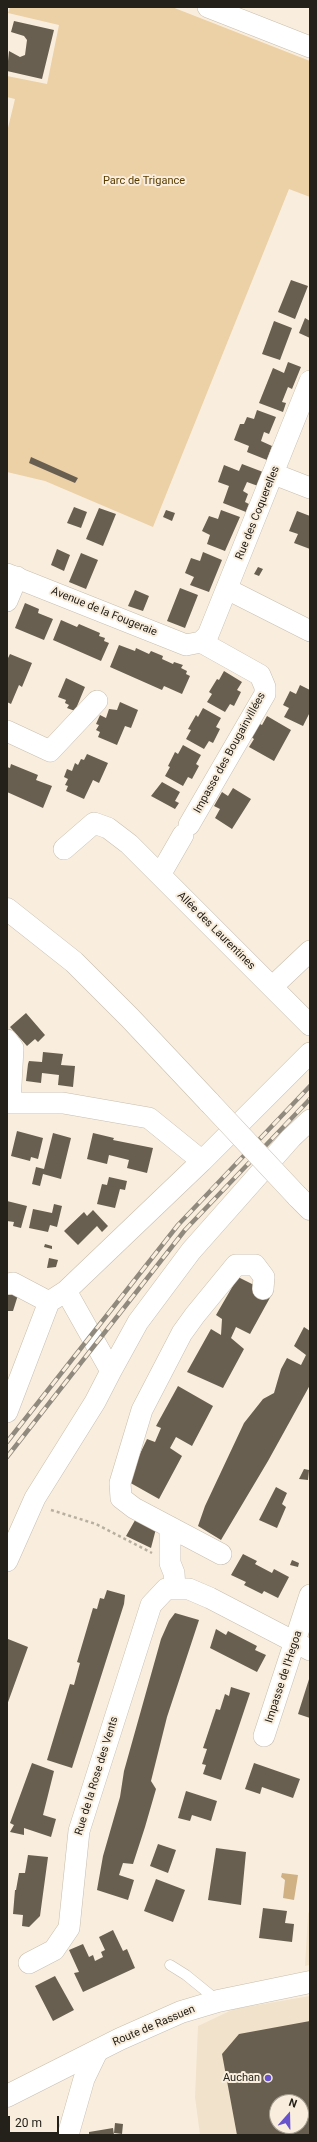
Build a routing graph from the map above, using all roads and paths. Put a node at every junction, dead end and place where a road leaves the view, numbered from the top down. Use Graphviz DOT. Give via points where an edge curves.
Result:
graph roads {
  1 [pos="208,7"];
  2 [pos="310,47"];
  3 [pos="310,381"];
  4 [pos="274,474"];
  5 [pos="310,488"];
  6 [pos="12,576"];
  7 [pos="227,589"];
  8 [pos="7,600"];
  9 [pos="310,631"];
  10 [pos="201,642"];
  11 [pos="97,701"];
  12 [pos="7,731"];
  13 [pos="64,849"];
  14 [pos="160,875"];
  15 [pos="7,909"];
  16 [pos="310,951"];
  17 [pos="272,987"];
  18 [pos="310,1025"];
  19 [pos="7,1040"];
  20 [pos="310,1053"];
  21 [pos="8,1103"];
  22 [pos="310,1120"];
  23 [pos="202,1161"];
  24 [pos="304,1203"];
  25 [pos="7,1284"];
  26 [pos="263,1289"];
  27 [pos="66,1291"];
  28 [pos="49,1302"];
  29 [pos="111,1371"];
  30 [pos="7,1412"];
  31 [pos="35,1498"];
  32 [pos="170,1527"];
  33 [pos="221,1554"];
  34 [pos="7,1562"];
  35 [pos="170,1563"];
  36 [pos="175,1588"];
  37 [pos="310,1595"];
  38 [pos="303,1646"];
  39 [pos="264,1736"];
  40 [pos="29,1963"];
  41 [pos="170,1965"];
  42 [pos="310,1982"];
  43 [pos="218,2001"];
  44 [pos="98,2050"];
  45 [pos="7,2096"];
  46 [pos="68,2135"];
  1 -- 2 [label="street"];
  3 -- 4 [label="street, Rue des Coquerelles"];
  4 -- 5 [label="street"];
  4 -- 7 [label="street, Rue des Coquerelles"];
  6 -- 8 [label="street"];
  6 -- 10 [label="street, Avenue de la Fougeraie" via="186,645"];
  7 -- 9 [label="street"];
  7 -- 10 [label="street, Rue des Coquerelles" via="208,635"];
  10 -- 14 [label="street, Impasse des Bougainvillées" via="260,676 265,694"];
  11 -- 12 [label="street" via="50,750"];
  13 -- 14 [label="street, Allée des Laurentines" via="94,823 108,828 129,844"];
  14 -- 17 [label="street, Allée des Laurentines"];
  15 -- 24 [label="main road, bridge" via="74,962"];
  16 -- 17 [label="street"];
  17 -- 18 [label="street, Allée des Laurentines"];
  19 -- 21 [label="street" via="13,1048"];
  20 -- 23 [label="street"];
  21 -- 23 [label="street" via="63,1103 149,1118"];
  22 -- 29 [label="street" via="191,1251 138,1322"];
  23 -- 27 [label="street"];
  25 -- 28 [label="street" via="13,1283"];
  26 -- 32 [label="street" via="264,1277 255,1265 236,1265 223,1278 182,1333 142,1410 120,1483 121,1498"];
  27 -- 28 [label="street"];
  27 -- 29 [label="street"];
  28 -- 30 [label="street"];
  29 -- 31 [label="street" via="95,1402"];
  31 -- 34 [label="street"];
  31 -- 35 [label="path" via="54,1512 96,1524"];
  32 -- 33 [label="street"];
  32 -- 35 [label="street"];
  35 -- 36 [label="street"];
  36 -- 38 [label="street" via="210,1598"];
  36 -- 40 [label="street, Rue de la Rose des Vents" via="166,1589 151,1605 79,1831 69,1928 54,1950"];
  37 -- 38 [label="street, Impasse de l'Hegoa"];
  38 -- 39 [label="street, Impasse de l'Hegoa"];
  41 -- 43 [label="lane"];
  42 -- 43 [label="main road, Route de Rassuen"];
  43 -- 44 [label="main road, Route de Rassuen" via="181,2012"];
  44 -- 45 [label="main road, Route de Rassuen"];
  44 -- 46 [label="street" via="84,2079"];
}
